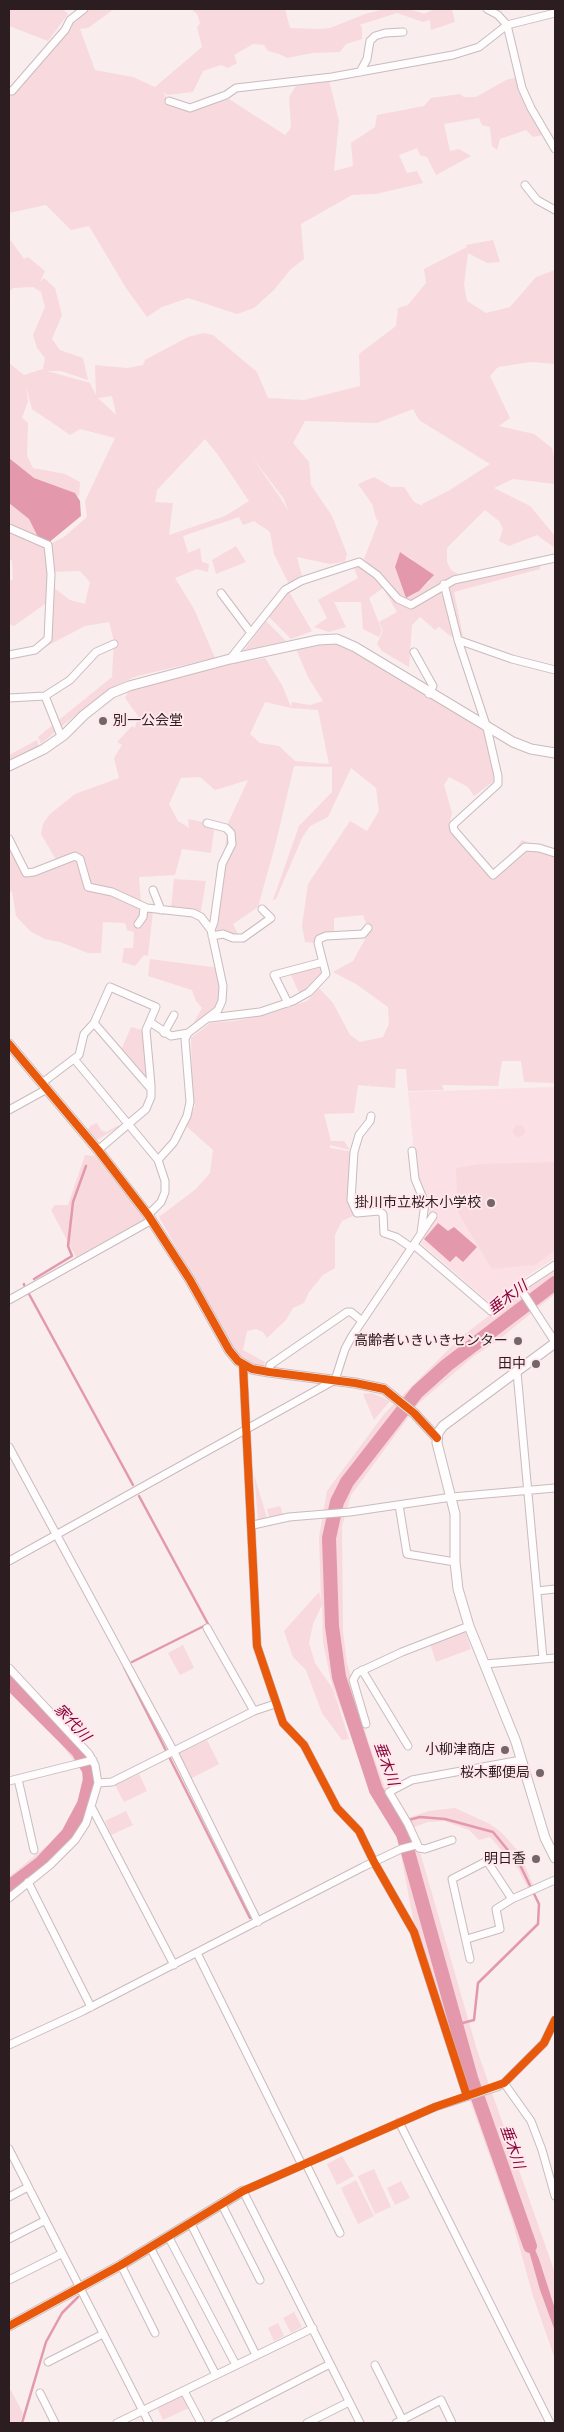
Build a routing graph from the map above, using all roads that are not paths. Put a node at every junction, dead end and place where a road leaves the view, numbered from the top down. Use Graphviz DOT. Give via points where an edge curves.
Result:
graph roads {
  1 [pos="84,9"];
  2 [pos="487,9"];
  3 [pos="555,13"];
  4 [pos="508,24"];
  5 [pos="403,32"];
  6 [pos="360,72"];
  7 [pos="9,91"];
  8 [pos="169,101"];
  9 [pos="555,149"];
  10 [pos="525,185"];
  11 [pos="555,210"];
  12 [pos="9,528"];
  13 [pos="555,558"];
  14 [pos="444,584"];
  15 [pos="221,594"];
  16 [pos="251,633"];
  17 [pos="458,640"];
  18 [pos="114,644"];
  19 [pos="414,652"];
  20 [pos="9,655"];
  21 [pos="230,659"];
  22 [pos="555,670"];
  23 [pos="430,694"];
  24 [pos="46,696"];
  25 [pos="9,698"];
  26 [pos="487,728"];
  27 [pos="61,736"];
  28 [pos="555,753"];
  29 [pos="9,766"];
  30 [pos="208,823"];
  31 [pos="9,839"];
  32 [pos="555,853"];
  33 [pos="153,890"];
  34 [pos="144,906"];
  35 [pos="262,909"];
  36 [pos="160,910"];
  37 [pos="138,924"];
  38 [pos="368,928"];
  39 [pos="212,933"];
  40 [pos="322,962"];
  41 [pos="288,1003"];
  42 [pos="174,1015"];
  43 [pos="210,1018"];
  44 [pos="150,1022"];
  45 [pos="94,1023"];
  46 [pos="164,1033"];
  47 [pos="188,1033"];
  48 [pos="9,1044"];
  49 [pos="75,1060"];
  50 [pos="44,1086"];
  51 [pos="151,1089"];
  52 [pos="9,1110"];
  53 [pos="371,1116"];
  54 [pos="129,1126"];
  55 [pos="98,1150"];
  56 [pos="412,1151"];
  57 [pos="158,1160"];
  58 [pos="433,1216"];
  59 [pos="150,1218"];
  60 [pos="420,1236"];
  61 [pos="413,1247"];
  62 [pos="555,1265"];
  63 [pos="522,1290"];
  64 [pos="9,1300"];
  65 [pos="362,1321"];
  66 [pos="555,1343"];
  67 [pos="243,1365"];
  68 [pos="268,1372"];
  69 [pos="517,1372"];
  70 [pos="335,1380"];
  71 [pos="246,1430"];
  72 [pos="437,1438"];
  73 [pos="9,1447"];
  74 [pos="555,1488"];
  75 [pos="528,1490"];
  76 [pos="452,1498"];
  77 [pos="399,1505"];
  78 [pos="253,1525"];
  79 [pos="56,1534"];
  80 [pos="9,1561"];
  81 [pos="455,1562"];
  82 [pos="555,1589"];
  83 [pos="537,1591"];
  84 [pos="469,1626"];
  85 [pos="207,1628"];
  86 [pos="555,1658"];
  87 [pos="543,1659"];
  88 [pos="485,1664"];
  89 [pos="9,1668"];
  90 [pos="362,1670"];
  91 [pos="275,1704"];
  92 [pos="254,1711"];
  93 [pos="366,1724"];
  94 [pos="408,1746"];
  95 [pos="173,1752"];
  96 [pos="91,1760"];
  97 [pos="522,1760"];
  98 [pos="18,1779"];
  99 [pos="9,1781"];
  100 [pos="98,1784"];
  101 [pos="92,1808"];
  102 [pos="452,1840"];
  103 [pos="416,1845"];
  104 [pos="34,1850"];
  105 [pos="555,1858"];
  106 [pos="374,1862"];
  107 [pos="555,1880"];
  108 [pos="28,1882"];
  109 [pos="9,1898"];
  110 [pos="512,1899"];
  111 [pos="258,1922"];
  112 [pos="466,1939"];
  113 [pos="197,1953"];
  114 [pos="470,1959"];
  115 [pos="174,1965"];
  116 [pos="91,2007"];
  117 [pos="555,2020"];
  118 [pos="9,2045"];
  119 [pos="504,2084"];
  120 [pos="469,2095"];
  121 [pos="399,2122"];
  122 [pos="9,2149"];
  123 [pos="304,2164"];
  124 [pos="28,2187"];
  125 [pos="243,2191"];
  126 [pos="555,2196"];
  127 [pos="9,2197"];
  128 [pos="220,2203"];
  129 [pos="44,2221"];
  130 [pos="190,2222"];
  131 [pos="340,2233"];
  132 [pos="168,2236"];
  133 [pos="9,2239"];
  134 [pos="150,2247"];
  135 [pos="61,2254"];
  136 [pos="121,2265"];
  137 [pos="9,2280"];
  138 [pos="260,2280"];
  139 [pos="80,2288"];
  140 [pos="9,2326"];
  141 [pos="313,2328"];
  142 [pos="155,2333"];
  143 [pos="104,2334"];
  144 [pos="256,2356"];
  145 [pos="48,2362"];
  146 [pos="330,2364"];
  147 [pos="236,2365"];
  148 [pos="375,2365"];
  149 [pos="216,2375"];
  150 [pos="184,2391"];
  151 [pos="40,2393"];
  152 [pos="349,2402"];
  153 [pos="142,2410"];
  154 [pos="401,2422"];
  155 [pos="55,2423"];
  156 [pos="117,2423"];
  157 [pos="149,2423"];
  158 [pos="201,2423"];
  159 [pos="215,2423"];
  160 [pos="307,2423"];
  161 [pos="360,2423"];
  162 [pos="452,2423"];
  163 [pos="550,2423"];
  1 -- 7 [label="street" via="70,20 65,30"];
  2 -- 4 [label="street"];
  3 -- 4 [label="street"];
  4 -- 6 [label="street" via="479,47"];
  4 -- 9 [label="street" via="522,88"];
  5 -- 6 [label="street" via="375,36 370,41 367,59"];
  6 -- 8 [label="street" via="236,88 190,108"];
  10 -- 11 [label="street" via="538,200"];
  12 -- 20 [label="street" via="48,545 51,574 48,639 34,650"];
  13 -- 14 [label="street"];
  14 -- 16 [label="street" via="411,605 398,599 377,575 359,562 285,590"];
  14 -- 17 [label="street"];
  15 -- 16 [label="street"];
  16 -- 21 [label="street"];
  17 -- 22 [label="street" via="512,660"];
  17 -- 26 [label="street"];
  18 -- 24 [label="street" via="96,652 70,680"];
  19 -- 23 [label="street" via="433,686"];
  21 -- 23 [label="street" via="318,640 337,639"];
  21 -- 27 [label="street" via="112,693"];
  23 -- 26 [label="street"];
  24 -- 25 [label="street"];
  24 -- 27 [label="street"];
  26 -- 28 [label="street" via="531,749"];
  26 -- 32 [label="street" via="498,784 453,825 454,830 493,875 525,847"];
  27 -- 29 [label="street" via="44,749"];
  30 -- 39 [label="street" via="226,828 231,833 232,844 222,864"];
  31 -- 34 [label="street" via="26,873 74,856 80,859 88,887 112,892"];
  33 -- 36 [label="street"];
  34 -- 36 [label="street"];
  34 -- 37 [label="street" via="143,917"];
  35 -- 39 [label="street" via="271,918 243,938"];
  36 -- 39 [label="street" via="193,913 201,917"];
  38 -- 40 [label="street" via="363,934 319,939"];
  39 -- 43 [label="street" via="223,994 218,1010"];
  40 -- 41 [label="street" via="326,974 320,982"];
  40 -- 41 [label="street" via="274,975"];
  41 -- 43 [label="street" via="260,1012"];
  42 -- 46 [label="street"];
  43 -- 47 [label="street"];
  44 -- 45 [label="street" via="156,1007 110,987"];
  44 -- 46 [label="street"];
  44 -- 51 [label="street" via="146,1030"];
  45 -- 49 [label="street" via="84,1034 81,1051"];
  45 -- 51 [label="street"];
  46 -- 47 [label="street" via="170,1036"];
  47 -- 57 [label="street" via="185,1039 190,1102 187,1116 174,1142"];
  48 -- 50 [label="street"];
  49 -- 50 [label="street"];
  49 -- 54 [label="street"];
  50 -- 52 [label="street"];
  50 -- 55 [label="street"];
  51 -- 54 [label="street" via="146,1109"];
  53 -- 61 [label="street" via="370,1122 358,1135 351,1200 357,1213 379,1210 384,1214 384,1233"];
  54 -- 55 [label="street"];
  54 -- 57 [label="street"];
  55 -- 59 [label="street"];
  56 -- 60 [label="street" via="415,1179 425,1203"];
  57 -- 59 [label="street" via="165,1192"];
  58 -- 60 [label="street"];
  59 -- 64 [label="street"];
  59 -- 67 [label="street" via="229,1350"];
  60 -- 61 [label="street"];
  61 -- 63 [label="street" via="491,1311"];
  61 -- 65 [label="street"];
  62 -- 63 [label="street"];
  63 -- 66 [label="street"];
  65 -- 68 [label="street" via="347,1312 270,1365"];
  65 -- 70 [label="street" via="345,1349"];
  66 -- 69 [label="street"];
  67 -- 68 [label="street"];
  67 -- 71 [label="street"];
  68 -- 70 [label="street"];
  69 -- 72 [label="street" via="443,1426"];
  69 -- 75 [label="street"];
  70 -- 71 [label="street"];
  70 -- 72 [label="street" via="379,1387 414,1412"];
  71 -- 78 [label="street"];
  71 -- 79 [label="street"];
  72 -- 76 [label="street"];
  73 -- 79 [label="street"];
  74 -- 75 [label="street"];
  75 -- 76 [label="street"];
  75 -- 83 [label="street"];
  76 -- 77 [label="street"];
  76 -- 81 [label="street"];
  77 -- 78 [label="street" via="289,1517"];
  77 -- 81 [label="street" via="407,1554"];
  78 -- 91 [label="street" via="257,1646"];
  79 -- 80 [label="street"];
  79 -- 95 [label="street"];
  81 -- 84 [label="street" via="458,1589"];
  82 -- 83 [label="street"];
  83 -- 87 [label="street"];
  84 -- 88 [label="street"];
  84 -- 90 [label="street"];
  85 -- 92 [label="street"];
  86 -- 87 [label="street"];
  87 -- 88 [label="street"];
  88 -- 97 [label="street"];
  89 -- 96 [label="street" via="79,1742"];
  90 -- 93 [label="street" via="353,1680"];
  90 -- 94 [label="street"];
  91 -- 92 [label="street"];
  91 -- 106 [label="street" via="283,1723 304,1745 337,1808 359,1830"];
  92 -- 95 [label="street"];
  95 -- 100 [label="street" via="112,1782"];
  95 -- 111 [label="street"];
  96 -- 98 [label="street"];
  96 -- 100 [label="street"];
  97 -- 103 [label="street" via="412,1780 389,1792"];
  97 -- 105 [label="street" via="544,1838"];
  98 -- 99 [label="street"];
  98 -- 104 [label="street"];
  100 -- 101 [label="street"];
  101 -- 108 [label="street" via="75,1840"];
  101 -- 115 [label="street"];
  102 -- 103 [label="street" via="426,1849"];
  103 -- 106 [label="street"];
  106 -- 111 [label="street"];
  106 -- 120 [label="street" via="414,1932"];
  107 -- 110 [label="street"];
  108 -- 109 [label="street"];
  108 -- 116 [label="street"];
  110 -- 112 [label="street" via="496,1909 500,1930"];
  110 -- 112 [label="street" via="487,1861 452,1879"];
  111 -- 113 [label="street"];
  112 -- 114 [label="street"];
  113 -- 115 [label="street"];
  113 -- 123 [label="street"];
  115 -- 116 [label="street"];
  116 -- 118 [label="street"];
  117 -- 119 [label="street" via="544,2043"];
  119 -- 120 [label="street"];
  119 -- 126 [label="street" via="531,2121"];
  120 -- 121 [label="street"];
  121 -- 123 [label="street"];
  121 -- 163 [label="street"];
  122 -- 124 [label="street"];
  123 -- 125 [label="street"];
  123 -- 131 [label="street"];
  124 -- 127 [label="street"];
  124 -- 129 [label="street"];
  125 -- 128 [label="street"];
  125 -- 141 [label="street"];
  128 -- 130 [label="street"];
  128 -- 138 [label="street"];
  129 -- 133 [label="street"];
  129 -- 135 [label="street"];
  130 -- 132 [label="street"];
  130 -- 144 [label="street"];
  132 -- 134 [label="street"];
  132 -- 147 [label="street"];
  134 -- 136 [label="street"];
  134 -- 149 [label="street"];
  135 -- 137 [label="street"];
  135 -- 139 [label="street"];
  136 -- 139 [label="street"];
  136 -- 142 [label="street"];
  139 -- 140 [label="street"];
  139 -- 143 [label="street"];
  141 -- 144 [label="street"];
  141 -- 146 [label="street"];
  143 -- 145 [label="street"];
  143 -- 153 [label="street"];
  144 -- 147 [label="street"];
  146 -- 152 [label="street"];
  146 -- 159 [label="street"];
  147 -- 149 [label="street"];
  148 -- 154 [label="street"];
  149 -- 150 [label="street"];
  150 -- 153 [label="street"];
  150 -- 158 [label="street"];
  151 -- 155 [label="street"];
  152 -- 160 [label="street"];
  152 -- 161 [label="street"];
  153 -- 156 [label="street"];
  153 -- 157 [label="street"];
  154 -- 162 [label="street" via="441,2400"];
}
